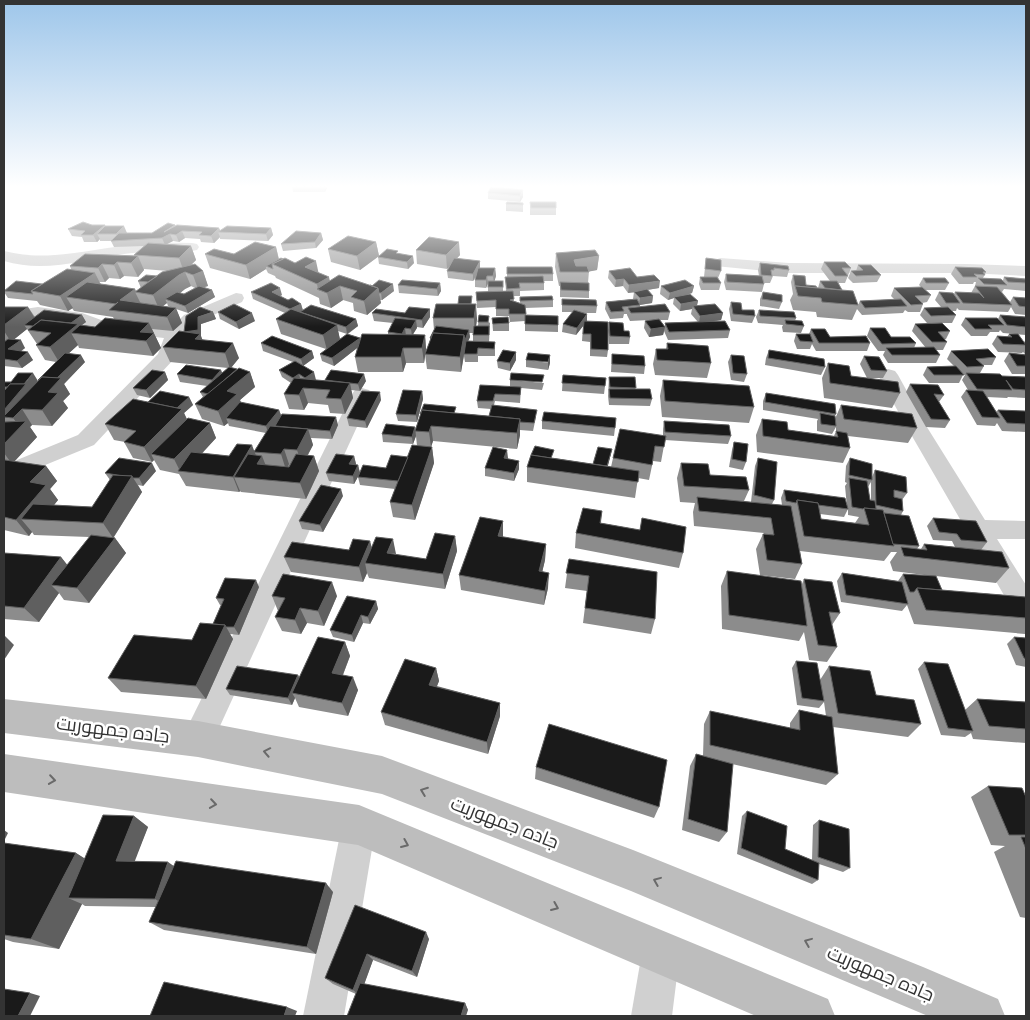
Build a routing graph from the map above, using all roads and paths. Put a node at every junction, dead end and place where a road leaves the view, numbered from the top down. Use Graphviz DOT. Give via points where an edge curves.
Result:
graph roads {
  1 [pos="192,247"];
  2 [pos="4,256"];
  3 [pos="720,263"];
  4 [pos="1026,271"];
  5 [pos="236,298"];
  6 [pos="4,317"];
  7 [pos="175,334"];
  8 [pos="888,374"];
  9 [pos="363,393"];
  10 [pos="4,485"];
  11 [pos="979,529"];
  12 [pos="1026,530"];
  13 [pos="1026,608"];
  14 [pos="4,716"];
  15 [pos="198,739"];
  16 [pos="4,773"];
  17 [pos="359,825"];
  18 [pos="661,952"];
  19 [pos="323,1016"];
  20 [pos="650,1016"];
  21 [pos="811,1016"];
  22 [pos="982,1016"];
  1 -- 2 [label="street" via="131,249 40,261"];
  3 -- 4 [label="street" via="786,268"];
  5 -- 7 [label="street" via="190,319"];
  6 -- 7 [label="street" via="38,312 82,318 101,326"];
  7 -- 10 [label="street" via="166,356 86,440 25,465"];
  8 -- 11 [label="street"];
  9 -- 15 [label="street"];
  11 -- 12 [label="street"];
  11 -- 13 [label="street"];
  14 -- 15 [label="main road, جاده جمهوریت"];
  22 -- 15 [label="main road, جاده جمهوریت, one-way" via="633,871 382,775"];
  16 -- 17 [label="main road, one-way"];
  17 -- 18 [label="main road, one-way"];
  17 -- 19 [label="street"];
  18 -- 20 [label="street"];
  18 -- 21 [label="main road"];
}
